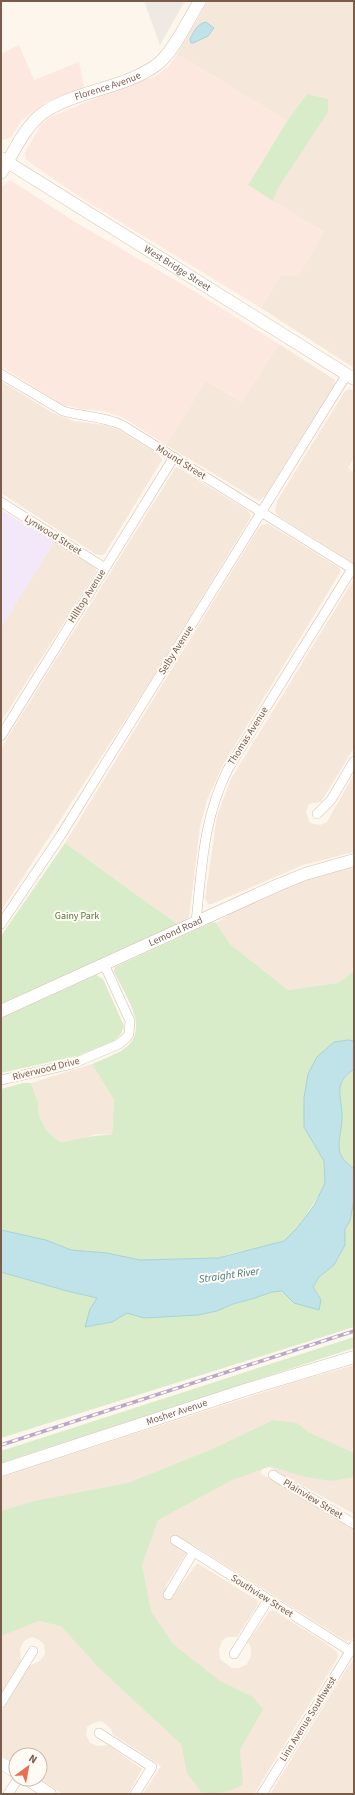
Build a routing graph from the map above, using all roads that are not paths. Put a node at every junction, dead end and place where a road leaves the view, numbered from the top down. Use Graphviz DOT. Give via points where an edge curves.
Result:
graph roads {
  1 [pos="200,1"];
  2 [pos="4,160"];
  3 [pos="1,173"];
  4 [pos="1,374"];
  5 [pos="351,376"];
  6 [pos="174,457"];
  7 [pos="1,502"];
  8 [pos="262,512"];
  9 [pos="105,568"];
  10 [pos="353,569"];
  11 [pos="1,736"];
  12 [pos="354,761"];
  13 [pos="316,814"];
  14 [pos="354,860"];
  15 [pos="196,922"];
  16 [pos="1,924"];
  17 [pos="104,964"];
  18 [pos="1,1011"];
  19 [pos="1,1080"];
  20 [pos="354,1358"];
  21 [pos="1,1470"];
  22 [pos="272,1474"];
  23 [pos="354,1524"];
  24 [pos="175,1540"];
  25 [pos="193,1553"];
  26 [pos="168,1595"];
  27 [pos="268,1600"];
  28 [pos="352,1649"];
  29 [pos="33,1651"];
  30 [pos="234,1654"];
  31 [pos="1,1703"];
  32 [pos="100,1734"];
  33 [pos="39,1787"];
  34 [pos="50,1794"];
  35 [pos="135,1794"];
  36 [pos="262,1794"];
  1 -- 2 [label="street, Florence Avenue" via="161,61 144,72 56,106 42,114"];
  2 -- 3 [label="street, Florence Avenue"];
  2 -- 5 [label="street, West Bridge Street"];
  4 -- 6 [label="street, Mound Street" via="56,408 74,414 112,420"];
  5 -- 8 [label="street, Selby Avenue"];
  6 -- 8 [label="street, Mound Street"];
  6 -- 9 [label="street, Hilltop Avenue"];
  7 -- 9 [label="street, Lynwood Street"];
  8 -- 10 [label="street, Mound Street"];
  8 -- 16 [label="street, Selby Avenue" via="61,835"];
  9 -- 11 [label="street, Hilltop Avenue"];
  10 -- 15 [label="street, Thomas Avenue" via="219,787 204,840"];
  12 -- 13 [label="street" via="331,800"];
  14 -- 15 [label="street, Lemond Road" via="305,874"];
  15 -- 17 [label="street, Lemond Road"];
  17 -- 18 [label="street, Lemond Road"];
  17 -- 19 [label="street, Riverwood Drive" via="130,1021 126,1038 119,1044 72,1064"];
  20 -- 21 [label="street, Mosher Avenue" via="245,1390"];
  22 -- 23 [label="street, Plainview Street"];
  24 -- 25 [label="street, Southview Street"];
  25 -- 26 [label="street"];
  25 -- 27 [label="street, Southview Street"];
  27 -- 28 [label="street, Southview Street"];
  27 -- 30 [label="street"];
  28 -- 36 [label="street, Linn Avenue Southwest"];
  29 -- 31 [label="street"];
  32 -- 35 [label="street" via="152,1767"];
  33 -- 34 [label="street"];
}
